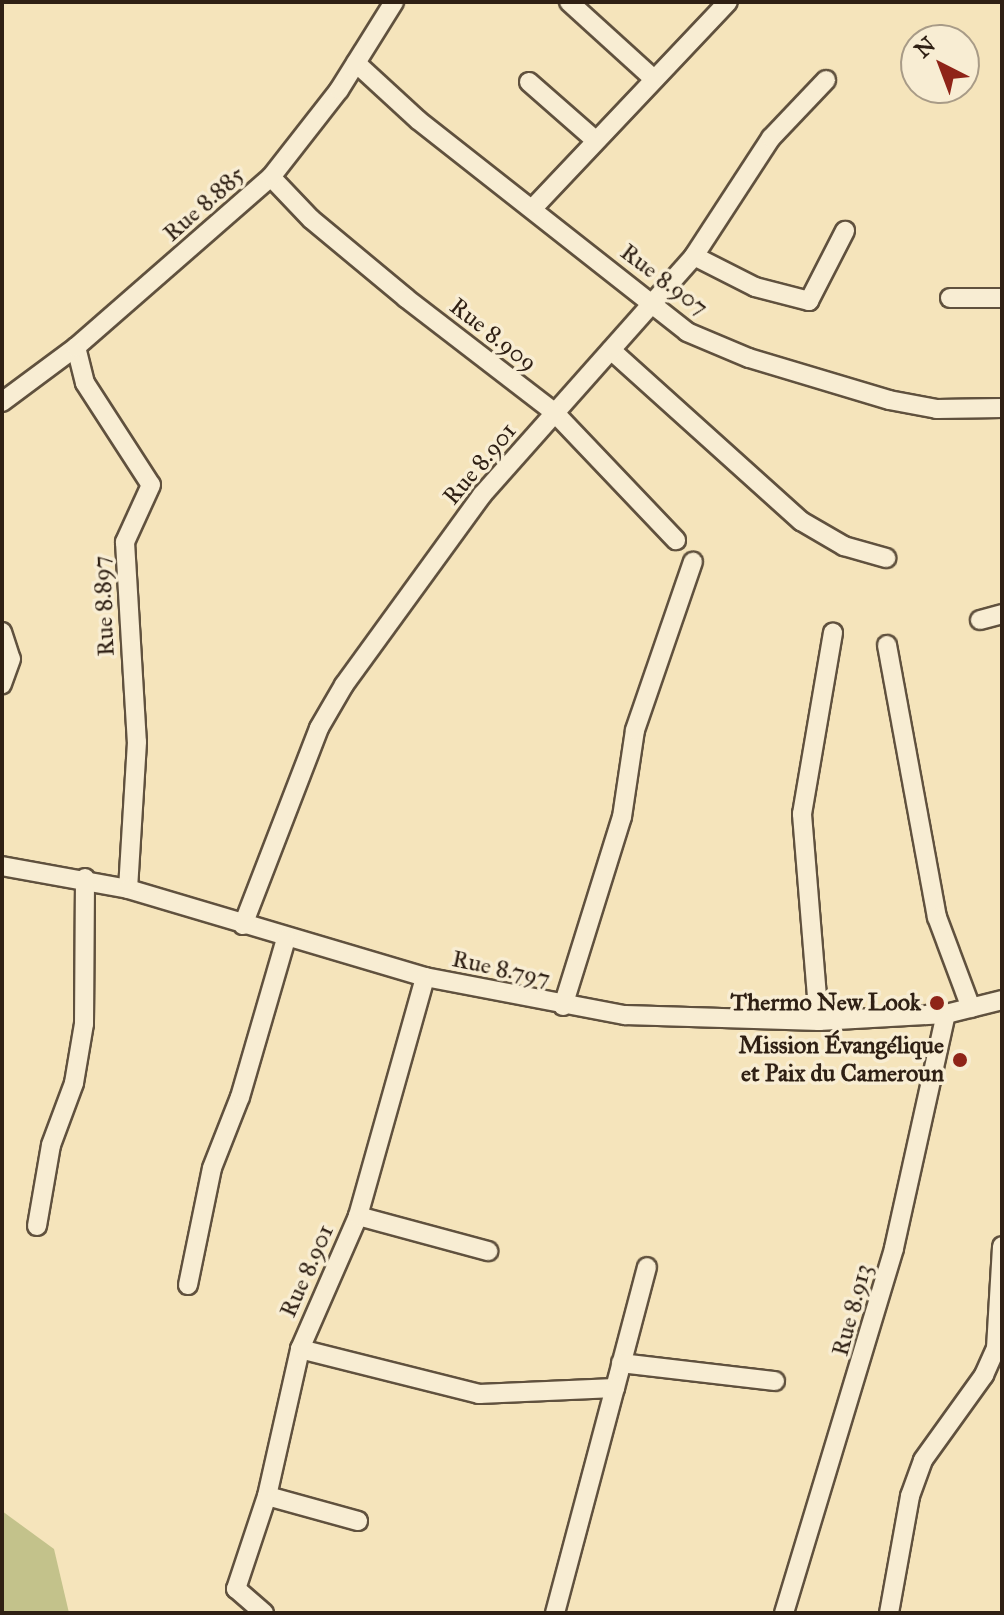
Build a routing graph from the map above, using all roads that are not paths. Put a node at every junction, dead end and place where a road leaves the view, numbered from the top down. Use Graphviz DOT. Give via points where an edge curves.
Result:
graph roads {
  1 [pos="395,2"];
  2 [pos="569,2"];
  3 [pos="728,2"];
  4 [pos="356,63"];
  5 [pos="654,79"];
  6 [pos="826,80"];
  7 [pos="529,82"];
  8 [pos="594,139"];
  9 [pos="271,177"];
  10 [pos="534,207"];
  11 [pos="845,231"];
  12 [pos="694,256"];
  13 [pos="950,298"];
  14 [pos="1002,298"];
  15 [pos="652,305"];
  16 [pos="76,347"];
  17 [pos="611,350"];
  18 [pos="2,402"];
  19 [pos="1002,408"];
  20 [pos="554,412"];
  21 [pos="676,540"];
  22 [pos="886,558"];
  23 [pos="693,562"];
  24 [pos="1002,614"];
  25 [pos="980,620"];
  26 [pos="2,632"];
  27 [pos="833,633"];
  28 [pos="887,645"];
  29 [pos="2,684"];
  30 [pos="2,866"];
  31 [pos="85,878"];
  32 [pos="128,889"];
  33 [pos="243,925"];
  34 [pos="286,939"];
  35 [pos="425,977"];
  36 [pos="1002,1000"];
  37 [pos="563,1006"];
  38 [pos="971,1008"];
  39 [pos="946,1014"];
  40 [pos="819,1021"];
  41 [pos="358,1216"];
  42 [pos="37,1226"];
  43 [pos="1002,1246"];
  44 [pos="488,1251"];
  45 [pos="647,1267"];
  46 [pos="188,1285"];
  47 [pos="300,1349"];
  48 [pos="621,1363"];
  49 [pos="993,1375"];
  50 [pos="775,1381"];
  51 [pos="615,1388"];
  52 [pos="267,1496"];
  53 [pos="358,1521"];
  54 [pos="264,1613"];
  55 [pos="555,1613"];
  56 [pos="784,1613"];
  57 [pos="889,1613"];
  1 -- 4 [label="street, Rue 8.885"];
  2 -- 5 [label="street"];
  3 -- 5 [label="street"];
  4 -- 9 [label="street, Rue 8.885"];
  4 -- 10 [label="street, Rue 8.907" via="418,120"];
  5 -- 8 [label="street"];
  6 -- 12 [label="street, Rue 8.901" via="771,138"];
  7 -- 8 [label="street"];
  8 -- 10 [label="street"];
  9 -- 16 [label="street, Rue 8.885"];
  9 -- 20 [label="street, Rue 8.909" via="311,219 406,298"];
  10 -- 15 [label="street, Rue 8.907"];
  11 -- 12 [label="street" via="809,301 755,287"];
  12 -- 15 [label="street, Rue 8.901"];
  13 -- 14 [label="street"];
  15 -- 17 [label="street, Rue 8.901"];
  15 -- 19 [label="street, Rue 8.907" via="714,345 824,382 937,409"];
  16 -- 18 [label="street, Rue 8.885"];
  16 -- 32 [label="street, Rue 8.897" via="85,383 151,485 125,542 137,742"];
  17 -- 20 [label="street, Rue 8.901"];
  17 -- 22 [label="street" via="801,521 844,546"];
  20 -- 21 [label="street, Rue 8.909"];
  20 -- 33 [label="street, Rue 8.901" via="431,561 344,685 319,728"];
  23 -- 37 [label="street" via="635,730 622,817"];
  24 -- 25 [label="street"];
  26 -- 29 [label="street" via="11,659"];
  27 -- 40 [label="street" via="802,814"];
  28 -- 38 [label="street" via="934,904"];
  30 -- 31 [label="street, Rue 8.797"];
  31 -- 32 [label="street, Rue 8.797"];
  31 -- 42 [label="street" via="84,1024 74,1083 51,1145"];
  32 -- 33 [label="street, Rue 8.797"];
  33 -- 34 [label="street, Rue 8.797"];
  34 -- 35 [label="street, Rue 8.797"];
  34 -- 46 [label="street" via="240,1097 212,1168"];
  35 -- 37 [label="street, Rue 8.797"];
  35 -- 41 [label="street, Rue 8.901"];
  36 -- 38 [label="street, Rue 8.797"];
  37 -- 40 [label="street, Rue 8.797" via="694,1021"];
  38 -- 39 [label="street, Rue 8.797"];
  39 -- 40 [label="street, Rue 8.797"];
  39 -- 56 [label="street, Rue 8.913" via="883,1288"];
  41 -- 44 [label="street"];
  41 -- 47 [label="street, Rue 8.901"];
  43 -- 49 [label="street"];
  45 -- 48 [label="street"];
  47 -- 51 [label="street" via="479,1394"];
  47 -- 52 [label="street, Rue 8.901"];
  48 -- 50 [label="street"];
  48 -- 51 [label="street"];
  49 -- 57 [label="street" via="923,1460 910,1496"];
  51 -- 55 [label="street"];
  52 -- 53 [label="street"];
  52 -- 54 [label="street, Rue 8.901" via="236,1589"];
}
